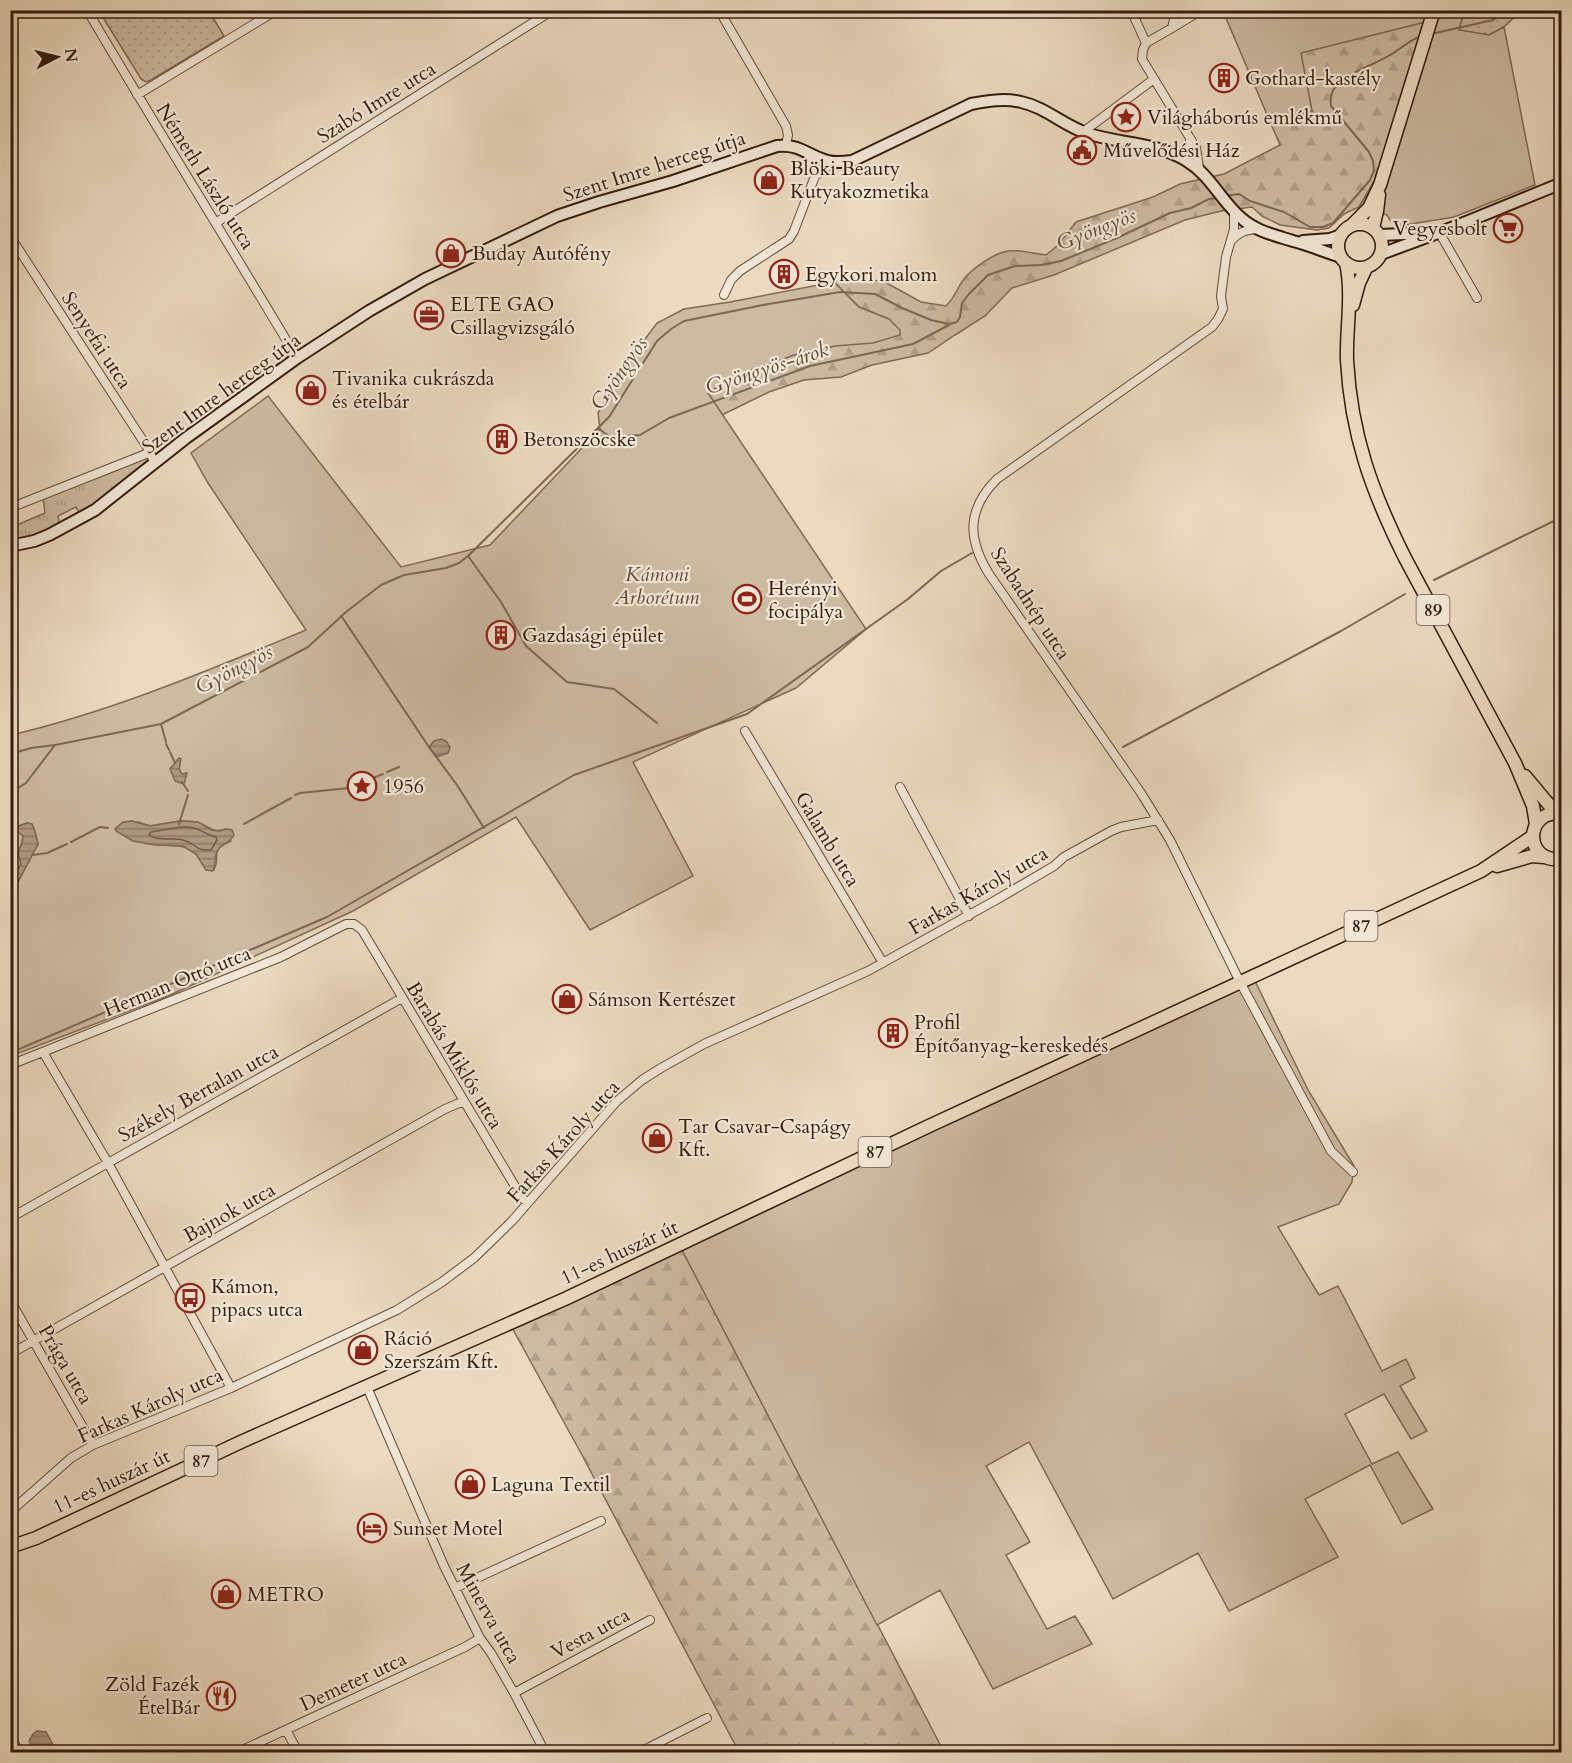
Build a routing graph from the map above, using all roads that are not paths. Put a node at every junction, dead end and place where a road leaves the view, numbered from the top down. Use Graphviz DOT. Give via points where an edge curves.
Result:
graph roads {
  1 [pos="87,10"];
  2 [pos="277,10"];
  3 [pos="553,10"];
  4 [pos="719,10"];
  5 [pos="1131,10"];
  6 [pos="1176,10"];
  7 [pos="1204,10"];
  8 [pos="1434,10"];
  9 [pos="1173,28"];
  10 [pos="1146,43"];
  11 [pos="1154,79"];
  12 [pos="137,95"];
  13 [pos="1083,132"];
  14 [pos="1190,137"];
  15 [pos="786,145"];
  16 [pos="1173,153"];
  17 [pos="813,155"];
  18 [pos="833,162"];
  19 [pos="1199,168"];
  20 [pos="815,176"];
  21 [pos="1562,183"];
  22 [pos="1380,185"];
  23 [pos="1234,211"];
  24 [pos="216,222"];
  25 [pos="1351,226"];
  26 [pos="1257,229"];
  27 [pos="1376,231"];
  28 [pos="1439,232"];
  29 [pos="1341,235"];
  30 [pos="10,237"];
  31 [pos="1294,241"];
  32 [pos="1230,242"];
  33 [pos="1381,254"];
  34 [pos="1344,260"];
  35 [pos="1366,267"];
  36 [pos="724,295"];
  37 [pos="1476,298"];
  38 [pos="1348,321"];
  39 [pos="297,358"];
  40 [pos="149,450"];
  41 [pos="154,462"];
  42 [pos="10,508"];
  43 [pos="10,546"];
  44 [pos="745,731"];
  45 [pos="1515,763"];
  46 [pos="900,787"];
  47 [pos="1558,814"];
  48 [pos="1158,820"];
  49 [pos="1534,830"];
  50 [pos="1544,857"];
  51 [pos="1562,859"];
  52 [pos="1481,871"];
  53 [pos="969,916"];
  54 [pos="354,924"];
  55 [pos="883,963"];
  56 [pos="1240,982"];
  57 [pos="402,998"];
  58 [pos="43,1052"];
  59 [pos="10,1065"];
  60 [pos="464,1101"];
  61 [pos="108,1163"];
  62 [pos="1353,1172"];
  63 [pos="528,1203"];
  64 [pos="10,1218"];
  65 [pos="165,1267"];
  66 [pos="10,1300"];
  67 [pos="33,1340"];
  68 [pos="10,1354"];
  69 [pos="368,1387"];
  70 [pos="231,1388"];
  71 [pos="93,1445"];
  72 [pos="10,1512"];
  73 [pos="602,1521"];
  74 [pos="10,1547"];
  75 [pos="455,1588"];
  76 [pos="650,1620"];
  77 [pos="480,1638"];
  78 [pos="514,1693"];
  79 [pos="707,1718"];
  80 [pos="286,1730"];
  81 [pos="10,1736"];
  82 [pos="19,1752"];
  83 [pos="238,1752"];
  84 [pos="298,1752"];
  85 [pos="545,1752"];
  86 [pos="640,1752"];
  1 -- 12 [label="street, Németh László utca"];
  2 -- 12 [label="street"];
  3 -- 24 [label="street, Szabó Imre utca"];
  4 -- 15 [label="street" via="786,126"];
  5 -- 10 [label="street"];
  6 -- 9 [label="street"];
  7 -- 9 [label="street"];
  8 -- 22 [label="main road"];
  9 -- 10 [label="street"];
  10 -- 11 [label="street" via="1142,59"];
  11 -- 13 [label="street"];
  11 -- 14 [label="street"];
  12 -- 24 [label="street, Németh László utca"];
  13 -- 16 [label="main road"];
  13 -- 18 [label="main road" via="1033,105 986,101 957,110 859,158"];
  14 -- 16 [label="street" via="1190,148"];
  14 -- 19 [label="street"];
  15 -- 17 [label="main road"];
  15 -- 39 [label="main road, Szent Imre herceg útja" via="766,148 684,178 557,216 404,291"];
  16 -- 19 [label="main road"];
  17 -- 18 [label="main road"];
  17 -- 20 [label="street"];
  18 -- 20 [label="street"];
  19 -- 23 [label="main road"];
  20 -- 36 [label="street" via="789,239 740,271"];
  21 -- 28 [label="main road"];
  22 -- 25 [label="main road" via="1369,208"];
  22 -- 27 [label="main road"];
  23 -- 26 [label="main road"];
  23 -- 32 [label="street, Szabadnép utca"];
  24 -- 39 [label="street, Németh László utca"];
  25 -- 27 [label="main road" via="1362,224"];
  25 -- 29 [label="main road"];
  26 -- 31 [label="main road"];
  26 -- 32 [label="street" via="1245,230"];
  27 -- 28 [label="main road"];
  27 -- 33 [label="main road" via="1382,244"];
  28 -- 33 [label="main road"];
  28 -- 37 [label="street"];
  29 -- 31 [label="main road"];
  29 -- 34 [label="main road, 89" via="1338,246"];
  30 -- 40 [label="street, Senyefai utca"];
  31 -- 34 [label="main road"];
  32 -- 48 [label="street, Szabadnép utca" via="1221,296 1223,309 1212,327 997,479 983,495 974,516 974,542 983,564"];
  33 -- 35 [label="main road, 89"];
  34 -- 35 [label="main road" via="1355,267"];
  34 -- 38 [label="main road, 89" via="1349,277"];
  35 -- 38 [label="main road, 89"];
  38 -- 45 [label="main road, 89" via="1348,382 1354,424 1377,498"];
  39 -- 41 [label="main road, Szent Imre herceg útja"];
  40 -- 41 [label="street, Senyefai utca"];
  40 -- 42 [label="street, Szent Imre herceg útja"];
  41 -- 43 [label="main road, Szent Imre herceg útja" via="79,520 34,541"];
  44 -- 55 [label="street, Galamb utca"];
  45 -- 47 [label="main road, 89"];
  45 -- 49 [label="main road, 89" via="1533,806"];
  46 -- 53 [label="street"];
  47 -- 49 [label="main road, 87" via="1541,818"];
  48 -- 53 [label="street, Farkas Károly utca" via="1111,831"];
  48 -- 56 [label="street, Szabadnép utca"];
  49 -- 50 [label="main road" via="1534,844"];
  49 -- 52 [label="main road, 87" via="1519,847"];
  50 -- 51 [label="main road, 87"];
  50 -- 52 [label="main road, 87" via="1532,856"];
  52 -- 56 [label="main road, 87"];
  53 -- 55 [label="street, Farkas Károly utca"];
  54 -- 57 [label="street, Barabás Miklós utca" via="362,930"];
  54 -- 58 [label="street, Herman Ottó utca" via="346,924 281,957"];
  55 -- 63 [label="street, Farkas Károly utca" via="704,1044 642,1080 616,1102"];
  56 -- 62 [label="street, Szabadnép utca" via="1331,1151"];
  56 -- 69 [label="main road, 11-es huszár út / 87" via="567,1298"];
  57 -- 60 [label="street, Barabás Miklós utca"];
  57 -- 61 [label="street, Székely Bertalan utca"];
  58 -- 59 [label="street, Herman Ottó utca"];
  58 -- 61 [label="street"];
  60 -- 63 [label="street, Barabás Miklós utca"];
  60 -- 65 [label="street, Bajnok utca"];
  61 -- 64 [label="street, Székely Bertalan utca"];
  61 -- 65 [label="street"];
  63 -- 70 [label="street, Farkas Károly utca" via="474,1258 422,1296"];
  65 -- 67 [label="street, Bajnok utca"];
  65 -- 70 [label="street"];
  66 -- 67 [label="street, Prága utca"];
  67 -- 68 [label="street, Bajnok utca"];
  67 -- 71 [label="street, Prága utca"];
  69 -- 74 [label="main road, 11-es huszár út / 87"];
  69 -- 75 [label="street, Minerva utca"];
  70 -- 71 [label="street, Farkas Károly utca"];
  71 -- 72 [label="street, Farkas Károly utca" via="71,1458"];
  73 -- 75 [label="street"];
  75 -- 77 [label="street, Minerva utca"];
  76 -- 78 [label="street, Vesta utca"];
  77 -- 78 [label="street, Minerva utca"];
  77 -- 80 [label="street, Demeter utca"];
  78 -- 85 [label="street, Minerva utca"];
  79 -- 86 [label="street"];
  80 -- 83 [label="street, Demeter utca"];
  80 -- 84 [label="street"];
  81 -- 82 [label="street"];
}
